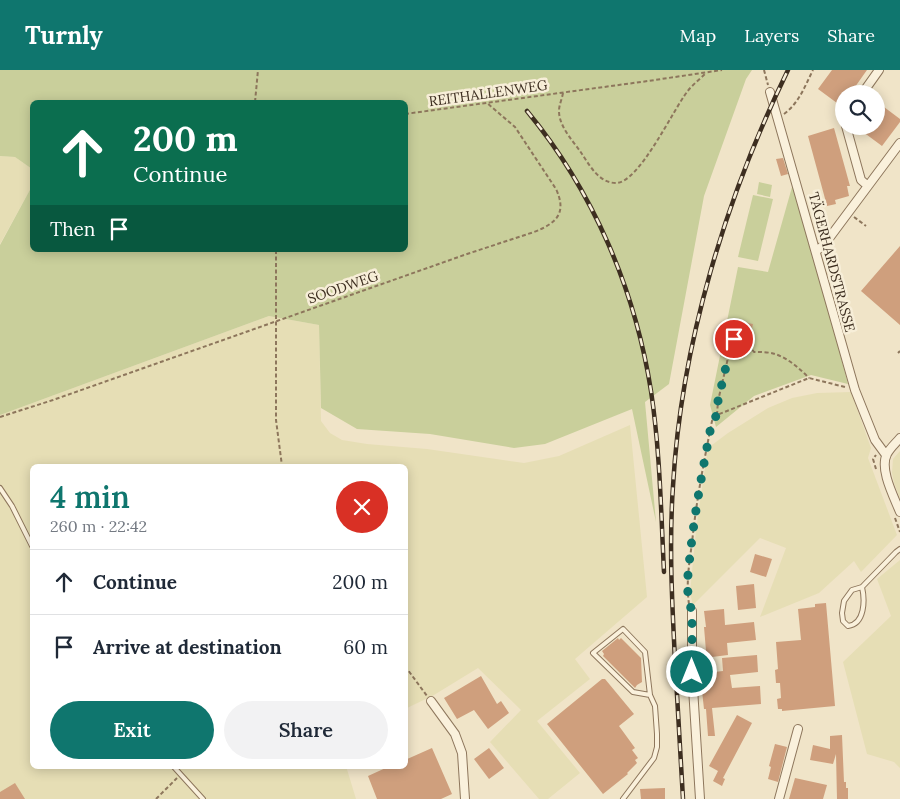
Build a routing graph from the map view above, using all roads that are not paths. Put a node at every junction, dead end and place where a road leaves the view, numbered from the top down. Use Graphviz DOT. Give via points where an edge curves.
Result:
graph roads {
  1 [pos="879,70"];
  2 [pos="868,85"];
  3 [pos="770,92"];
  4 [pos="848,135"];
  5 [pos="900,143"];
  6 [pos="868,186"];
  7 [pos="816,251"];
  8 [pos="900,438"];
  9 [pos="886,456"];
  10 [pos="0,488"];
  11 [pos="900,512"];
  12 [pos="30,542"];
  13 [pos="900,549"];
  14 [pos="862,587"];
  15 [pos="692,611"];
  16 [pos="650,695"];
  17 [pos="431,701"];
  18 [pos="798,729"];
  19 [pos="176,769"];
  20 [pos="203,799"];
  21 [pos="466,799"];
  22 [pos="623,799"];
  23 [pos="700,799"];
  24 [pos="779,799"];
  1 -- 2 [label="street"];
  3 -- 7 [label="street, TÄGERHARDSTRASSE"];
  4 -- 6 [label="street" via="861,180"];
  5 -- 6 [label="street"];
  6 -- 7 [label="street"];
  7 -- 9 [label="street, TÄGERHARDSTRASSE" via="855,390 874,440"];
  8 -- 9 [label="street"];
  9 -- 11 [label="street" via="886,474"];
  10 -- 12 [label="lane"];
  13 -- 14 [label="lane"];
  14 -- 14 [label="lane" via="852,590 844,601 843,621 848,626 855,624 862,615"];
  15 -- 23 [label="street" via="692,672"];
  16 -- 16 [label="lane" via="644,652 622,629 593,653 633,692"];
  16 -- 22 [label="lane" via="656,706 657,747 654,758"];
  17 -- 21 [label="street" via="455,734 462,753"];
  18 -- 24 [label="street"];
  19 -- 20 [label="lane"];
}
